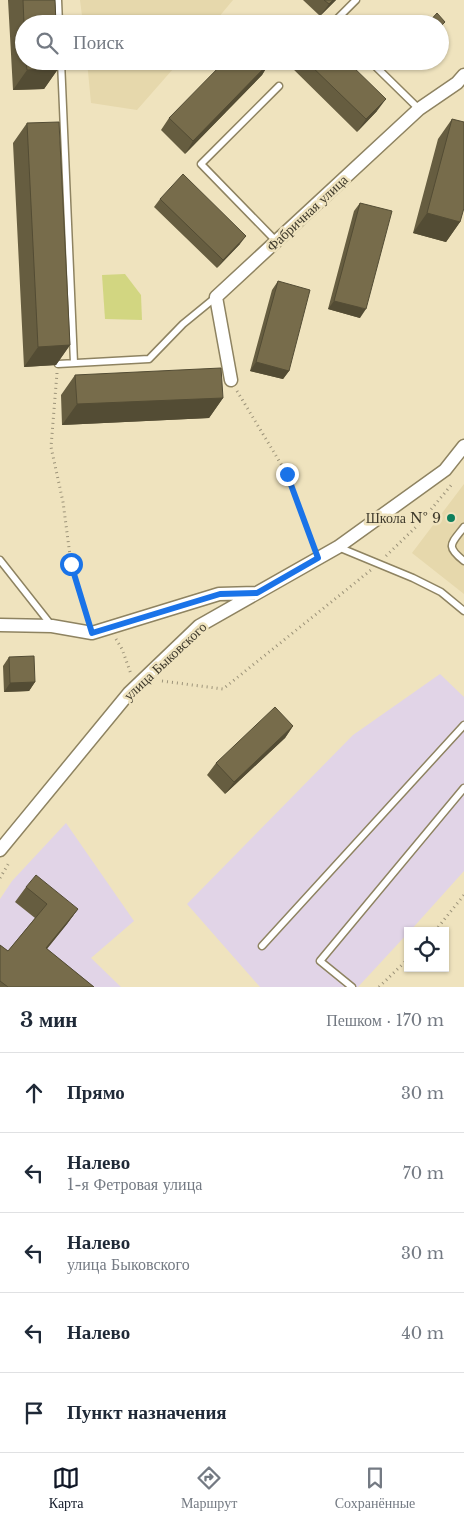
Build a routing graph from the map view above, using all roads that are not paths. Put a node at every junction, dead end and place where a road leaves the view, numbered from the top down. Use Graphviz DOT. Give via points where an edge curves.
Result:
graph roads {
  1 [pos="58,0"];
  2 [pos="356,0"];
  3 [pos="59,15"];
  4 [pos="341,15"];
  5 [pos="61,70"];
  6 [pos="379,70"];
  7 [pos="464,75"];
  8 [pos="279,86"];
  9 [pos="419,110"];
  10 [pos="276,242"];
  11 [pos="216,297"];
  12 [pos="74,363"];
  13 [pos="58,364"];
  14 [pos="231,380"];
  15 [pos="464,446"];
  16 [pos="464,527"];
  17 [pos="338,547"];
  18 [pos="0,560"];
  19 [pos="464,561"];
  20 [pos="257,593"];
  21 [pos="464,611"];
  22 [pos="0,626"];
  23 [pos="52,626"];
  24 [pos="464,725"];
  25 [pos="464,788"];
  26 [pos="0,850"];
  27 [pos="262,946"];
  28 [pos="352,987"];
  1 -- 3 [label="lane"];
  2 -- 4 [label="lane"];
  5 -- 12 [label="lane"];
  6 -- 9 [label="lane"];
  7 -- 9 [label="street, Фабричная улица"];
  8 -- 10 [label="lane" via="201,164"];
  9 -- 10 [label="street, Фабричная улица"];
  10 -- 11 [label="street, Фабричная улица"];
  11 -- 12 [label="lane" via="183,324 149,359"];
  11 -- 14 [label="street"];
  12 -- 13 [label="lane"];
  15 -- 17 [label="street, улица Быковского" via="445,470"];
  16 -- 19 [label="lane" via="452,548"];
  17 -- 20 [label="street, улица Быковского"];
  17 -- 21 [label="lane" via="441,592"];
  18 -- 23 [label="lane"];
  20 -- 23 [label="street" via="220,594 92,633"];
  20 -- 26 [label="street, улица Быковского" via="199,626 136,687"];
  22 -- 23 [label="street"];
  24 -- 27 [label="lane"];
  25 -- 28 [label="lane" via="320,961"];
}
